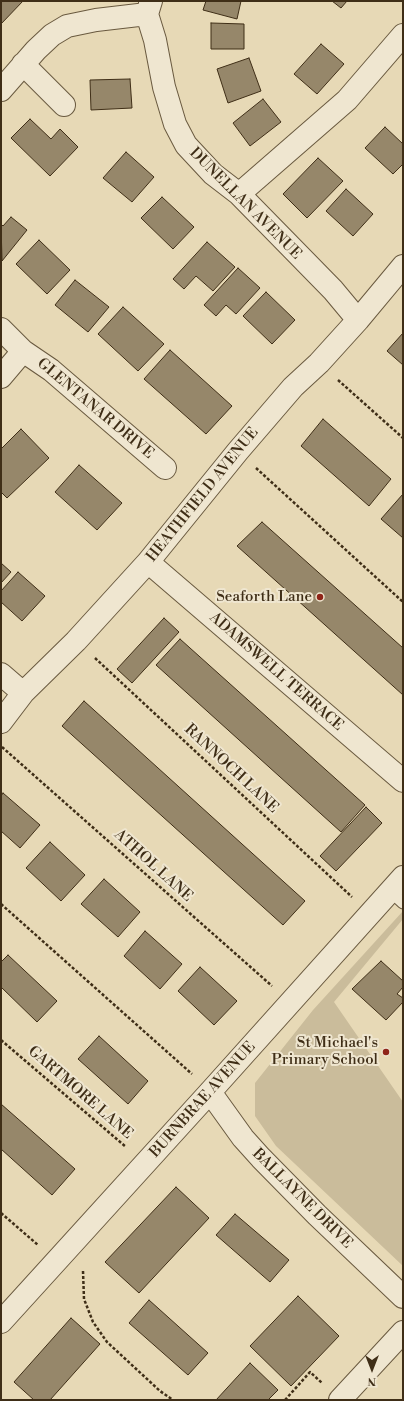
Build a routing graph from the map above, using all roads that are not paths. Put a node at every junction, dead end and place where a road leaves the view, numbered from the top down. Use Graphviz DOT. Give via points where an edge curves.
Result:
graph roads {
  1 [pos="149,8"];
  2 [pos="403,35"];
  3 [pos="23,64"];
  4 [pos="1,90"];
  5 [pos="64,105"];
  6 [pos="240,194"];
  7 [pos="403,266"];
  8 [pos="358,320"];
  9 [pos="1,329"];
  10 [pos="23,351"];
  11 [pos="1,377"];
  12 [pos="165,468"];
  13 [pos="148,562"];
  14 [pos="1,674"];
  15 [pos="23,693"];
  16 [pos="1,722"];
  17 [pos="403,782"];
  18 [pos="399,890"];
  19 [pos="211,1092"];
  20 [pos="403,1297"];
  21 [pos="1,1322"];
  22 [pos="403,1332"];
  23 [pos="332,1393"];
  1 -- 3 [label="street" via="67,26 52,35"];
  1 -- 6 [label="street, DUNELLAN AVENUE" via="164,87 179,131 186,145 199,159"];
  2 -- 6 [label="street" via="347,100"];
  3 -- 4 [label="street"];
  3 -- 5 [label="street"];
  6 -- 8 [label="street, DUNELLAN AVENUE" via="333,290"];
  7 -- 8 [label="street, HEATHFIELD AVENUE"];
  8 -- 13 [label="street, HEATHFIELD AVENUE" via="293,387"];
  9 -- 10 [label="street, GLENTANAR DRIVE"];
  10 -- 11 [label="street, GLENTANAR DRIVE"];
  10 -- 12 [label="street, GLENTANAR DRIVE" via="51,370"];
  13 -- 15 [label="street, HEATHFIELD AVENUE" via="76,641"];
  13 -- 17 [label="street, ADAMSWELL TERRACE"];
  14 -- 15 [label="street"];
  15 -- 16 [label="street, HEATHFIELD AVENUE"];
  18 -- 19 [label="street, BURNBRAE AVENUE" via="370,914"];
  19 -- 20 [label="street, BALLAYNE DRIVE" via="242,1138 322,1220"];
  19 -- 21 [label="street, BURNBRAE AVENUE"];
  22 -- 23 [label="street"];
}
